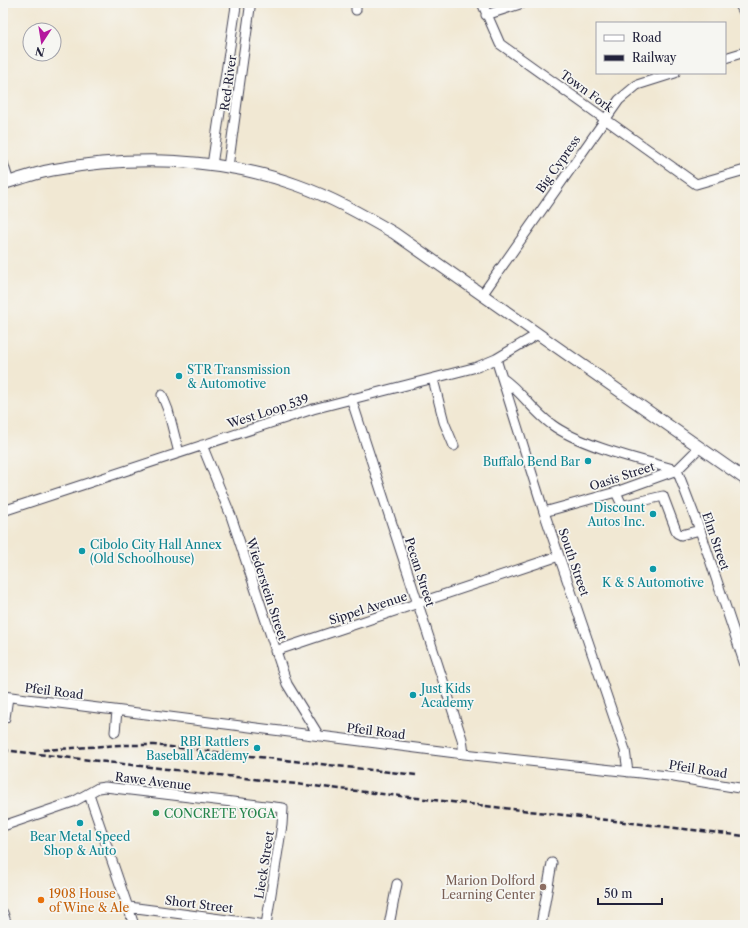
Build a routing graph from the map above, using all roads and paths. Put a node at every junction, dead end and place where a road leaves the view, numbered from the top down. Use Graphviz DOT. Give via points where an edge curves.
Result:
graph roads {
  1 [pos="238,3"];
  2 [pos="248,3"];
  3 [pos="482,3"];
  4 [pos="523,3"];
  5 [pos="739,3"];
  6 [pos="745,14"];
  7 [pos="486,15"];
  8 [pos="745,52"];
  9 [pos="726,58"];
  10 [pos="226,69"];
  11 [pos="242,72"];
  12 [pos="672,74"];
  13 [pos="604,119"];
  14 [pos="3,163"];
  15 [pos="212,165"];
  16 [pos="228,168"];
  17 [pos="745,170"];
  18 [pos="6,183"];
  19 [pos="482,295"];
  20 [pos="538,334"];
  21 [pos="496,359"];
  22 [pos="502,378"];
  23 [pos="433,379"];
  24 [pos="162,395"];
  25 [pos="351,398"];
  26 [pos="202,445"];
  27 [pos="454,446"];
  28 [pos="700,447"];
  29 [pos="179,453"];
  30 [pos="677,470"];
  31 [pos="745,479"];
  32 [pos="616,492"];
  33 [pos="3,511"];
  34 [pos="544,512"];
  35 [pos="700,530"];
  36 [pos="559,556"];
  37 [pos="418,605"];
  38 [pos="275,651"];
  39 [pos="745,665"];
  40 [pos="6,696"];
  41 [pos="117,711"];
  42 [pos="5,718"];
  43 [pos="115,732"];
  44 [pos="320,736"];
  45 [pos="464,754"];
  46 [pos="628,772"];
  47 [pos="745,789"];
  48 [pos="89,794"];
  49 [pos="283,808"];
  50 [pos="3,826"];
  51 [pos="552,863"];
  52 [pos="397,884"];
  53 [pos="128,907"];
  54 [pos="3,913"];
  55 [pos="7,925"];
  56 [pos="134,925"];
  57 [pos="266,925"];
  58 [pos="389,925"];
  59 [pos="541,925"];
  1 -- 10 [label="street, Red River"];
  2 -- 11 [label="street, Red River" via="250,8"];
  3 -- 7 [label="street, Town Fork"];
  4 -- 7 [label="street"];
  5 -- 6 [label="street"];
  7 -- 13 [label="street, Town Fork" via="500,44"];
  8 -- 9 [label="street"];
  10 -- 11 [label="street"];
  10 -- 15 [label="street, Red River"];
  11 -- 16 [label="street, Red River"];
  12 -- 13 [label="street, Big Cypress" via="637,85 619,100"];
  13 -- 17 [label="street, Town Fork" via="696,184"];
  13 -- 19 [label="street, Big Cypress"];
  14 -- 18 [label="street"];
  15 -- 16 [label="main road"];
  15 -- 18 [label="main road" via="168,161 106,162 51,170"];
  16 -- 19 [label="main road" via="297,185 335,201 394,234"];
  19 -- 20 [label="main road"];
  20 -- 21 [label="street, West Loop 539"];
  20 -- 28 [label="main road"];
  21 -- 22 [label="street, South Street"];
  21 -- 23 [label="street, West Loop 539" via="478,367"];
  22 -- 30 [label="street" via="551,424 577,438 620,454"];
  22 -- 34 [label="street, South Street"];
  23 -- 25 [label="street, West Loop 539"];
  23 -- 27 [label="street" via="444,422"];
  24 -- 29 [label="street"];
  25 -- 26 [label="street, West Loop 539"];
  25 -- 37 [label="street, Pecan Street"];
  26 -- 29 [label="street, West Loop 539"];
  26 -- 38 [label="street, Wiederstein Street" via="231,516"];
  28 -- 30 [label="street, Oasis Street"];
  28 -- 31 [label="main road"];
  29 -- 33 [label="street, West Loop 539"];
  30 -- 32 [label="street, Oasis Street"];
  30 -- 35 [label="street, Elm Street"];
  32 -- 34 [label="street, Oasis Street"];
  32 -- 35 [label="street" via="621,503 625,505 663,496 677,533 681,535"];
  34 -- 36 [label="street, South Street"];
  35 -- 39 [label="street, Elm Street"];
  36 -- 37 [label="street, Sippel Avenue"];
  36 -- 46 [label="street, South Street" via="625,750"];
  37 -- 38 [label="street, Sippel Avenue"];
  37 -- 45 [label="street, Pecan Street" via="462,739"];
  38 -- 44 [label="street, Wiederstein Street" via="287,684"];
  40 -- 41 [label="street, Pfeil Road"];
  40 -- 42 [label="street"];
  41 -- 43 [label="street"];
  41 -- 44 [label="street, Pfeil Road"];
  44 -- 45 [label="street, Pfeil Road"];
  45 -- 46 [label="street, Pfeil Road"];
  46 -- 47 [label="street, Pfeil Road"];
  48 -- 49 [label="street, Rawe Avenue" via="105,787"];
  48 -- 50 [label="street, Rawe Avenue"];
  48 -- 53 [label="street"];
  49 -- 57 [label="street, Lieck Street"];
  51 -- 59 [label="street"];
  52 -- 58 [label="street"];
  53 -- 56 [label="street"];
  53 -- 57 [label="street, Short Street"];
  54 -- 55 [label="street"];
}
